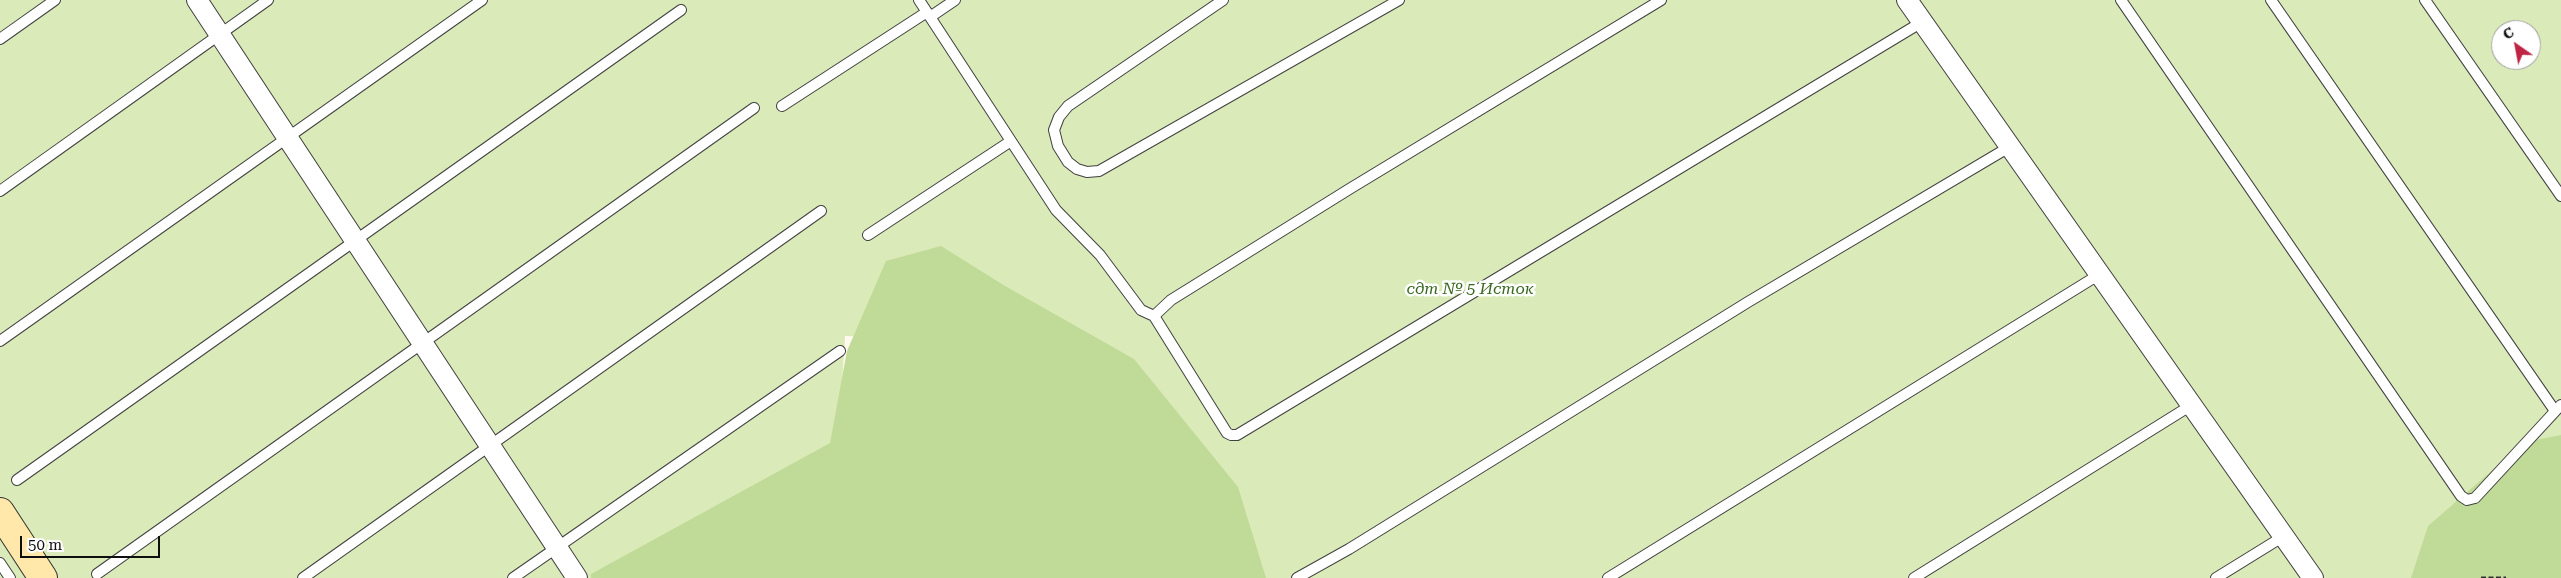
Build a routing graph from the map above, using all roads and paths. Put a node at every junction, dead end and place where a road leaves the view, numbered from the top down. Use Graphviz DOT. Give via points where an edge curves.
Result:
graph roads {
  1 [pos="55,0"];
  2 [pos="196,0"];
  3 [pos="268,0"];
  4 [pos="482,0"];
  5 [pos="918,0"];
  6 [pos="956,0"];
  7 [pos="1223,0"];
  8 [pos="1399,0"];
  9 [pos="1661,0"];
  10 [pos="1907,0"];
  11 [pos="2121,0"];
  12 [pos="2271,0"];
  13 [pos="2425,0"];
  14 [pos="681,10"];
  15 [pos="928,15"];
  16 [pos="1922,22"];
  17 [pos="219,34"];
  18 [pos="0,39"];
  19 [pos="782,106"];
  20 [pos="754,108"];
  21 [pos="287,137"];
  22 [pos="1011,141"];
  23 [pos="2011,146"];
  24 [pos="0,191"];
  25 [pos="2561,196"];
  26 [pos="821,211"];
  27 [pos="868,235"];
  28 [pos="355,241"];
  29 [pos="2100,274"];
  30 [pos="1154,316"];
  31 [pos="0,341"];
  32 [pos="422,343"];
  33 [pos="840,351"];
  34 [pos="2190,406"];
  35 [pos="2558,408"];
  36 [pos="490,445"];
  37 [pos="17,480"];
  38 [pos="0,512"];
  39 [pos="2284,536"];
  40 [pos="556,548"];
  41 [pos="0,563"];
  42 [pos="97,574"];
  43 [pos="10,578"];
  44 [pos="44,578"];
  45 [pos="303,578"];
  46 [pos="513,578"];
  47 [pos="577,578"];
  48 [pos="1297,578"];
  49 [pos="1608,578"];
  50 [pos="1914,578"];
  51 [pos="2216,578"];
  52 [pos="2313,578"];
  53 [pos="2481,578"];
  54 [pos="2506,578"];
  1 -- 18 [label="lane"];
  2 -- 17 [label="street"];
  3 -- 17 [label="lane"];
  4 -- 21 [label="lane"];
  5 -- 15 [label="lane"];
  6 -- 15 [label="lane"];
  7 -- 8 [label="lane" via="1068,106 1054,130 1058,146 1068,162 1087,172 1098,171"];
  9 -- 30 [label="lane" via="1171,300"];
  10 -- 16 [label="street"];
  11 -- 35 [label="lane" via="2461,496 2468,500 2476,498"];
  12 -- 35 [label="lane"];
  13 -- 25 [label="lane"];
  14 -- 28 [label="lane"];
  15 -- 19 [label="lane"];
  15 -- 22 [label="lane"];
  16 -- 23 [label="street"];
  16 -- 30 [label="lane" via="1237,435 1227,433"];
  17 -- 21 [label="street"];
  17 -- 24 [label="lane"];
  20 -- 32 [label="lane"];
  21 -- 28 [label="street"];
  21 -- 31 [label="lane"];
  22 -- 27 [label="lane"];
  22 -- 30 [label="lane" via="1056,210 1100,254 1141,310"];
  23 -- 29 [label="street"];
  23 -- 48 [label="lane" via="1748,302"];
  26 -- 36 [label="lane"];
  28 -- 32 [label="street"];
  28 -- 37 [label="lane"];
  29 -- 34 [label="street"];
  29 -- 49 [label="lane"];
  32 -- 36 [label="street"];
  32 -- 42 [label="lane"];
  33 -- 40 [label="lane"];
  34 -- 39 [label="street"];
  34 -- 50 [label="lane"];
  36 -- 40 [label="street"];
  36 -- 45 [label="lane"];
  38 -- 44 [label="street"];
  39 -- 51 [label="lane"];
  39 -- 52 [label="street"];
  40 -- 46 [label="lane"];
  40 -- 47 [label="street"];
  41 -- 43 [label="lane"];
  53 -- 54 [label="path"];
}
